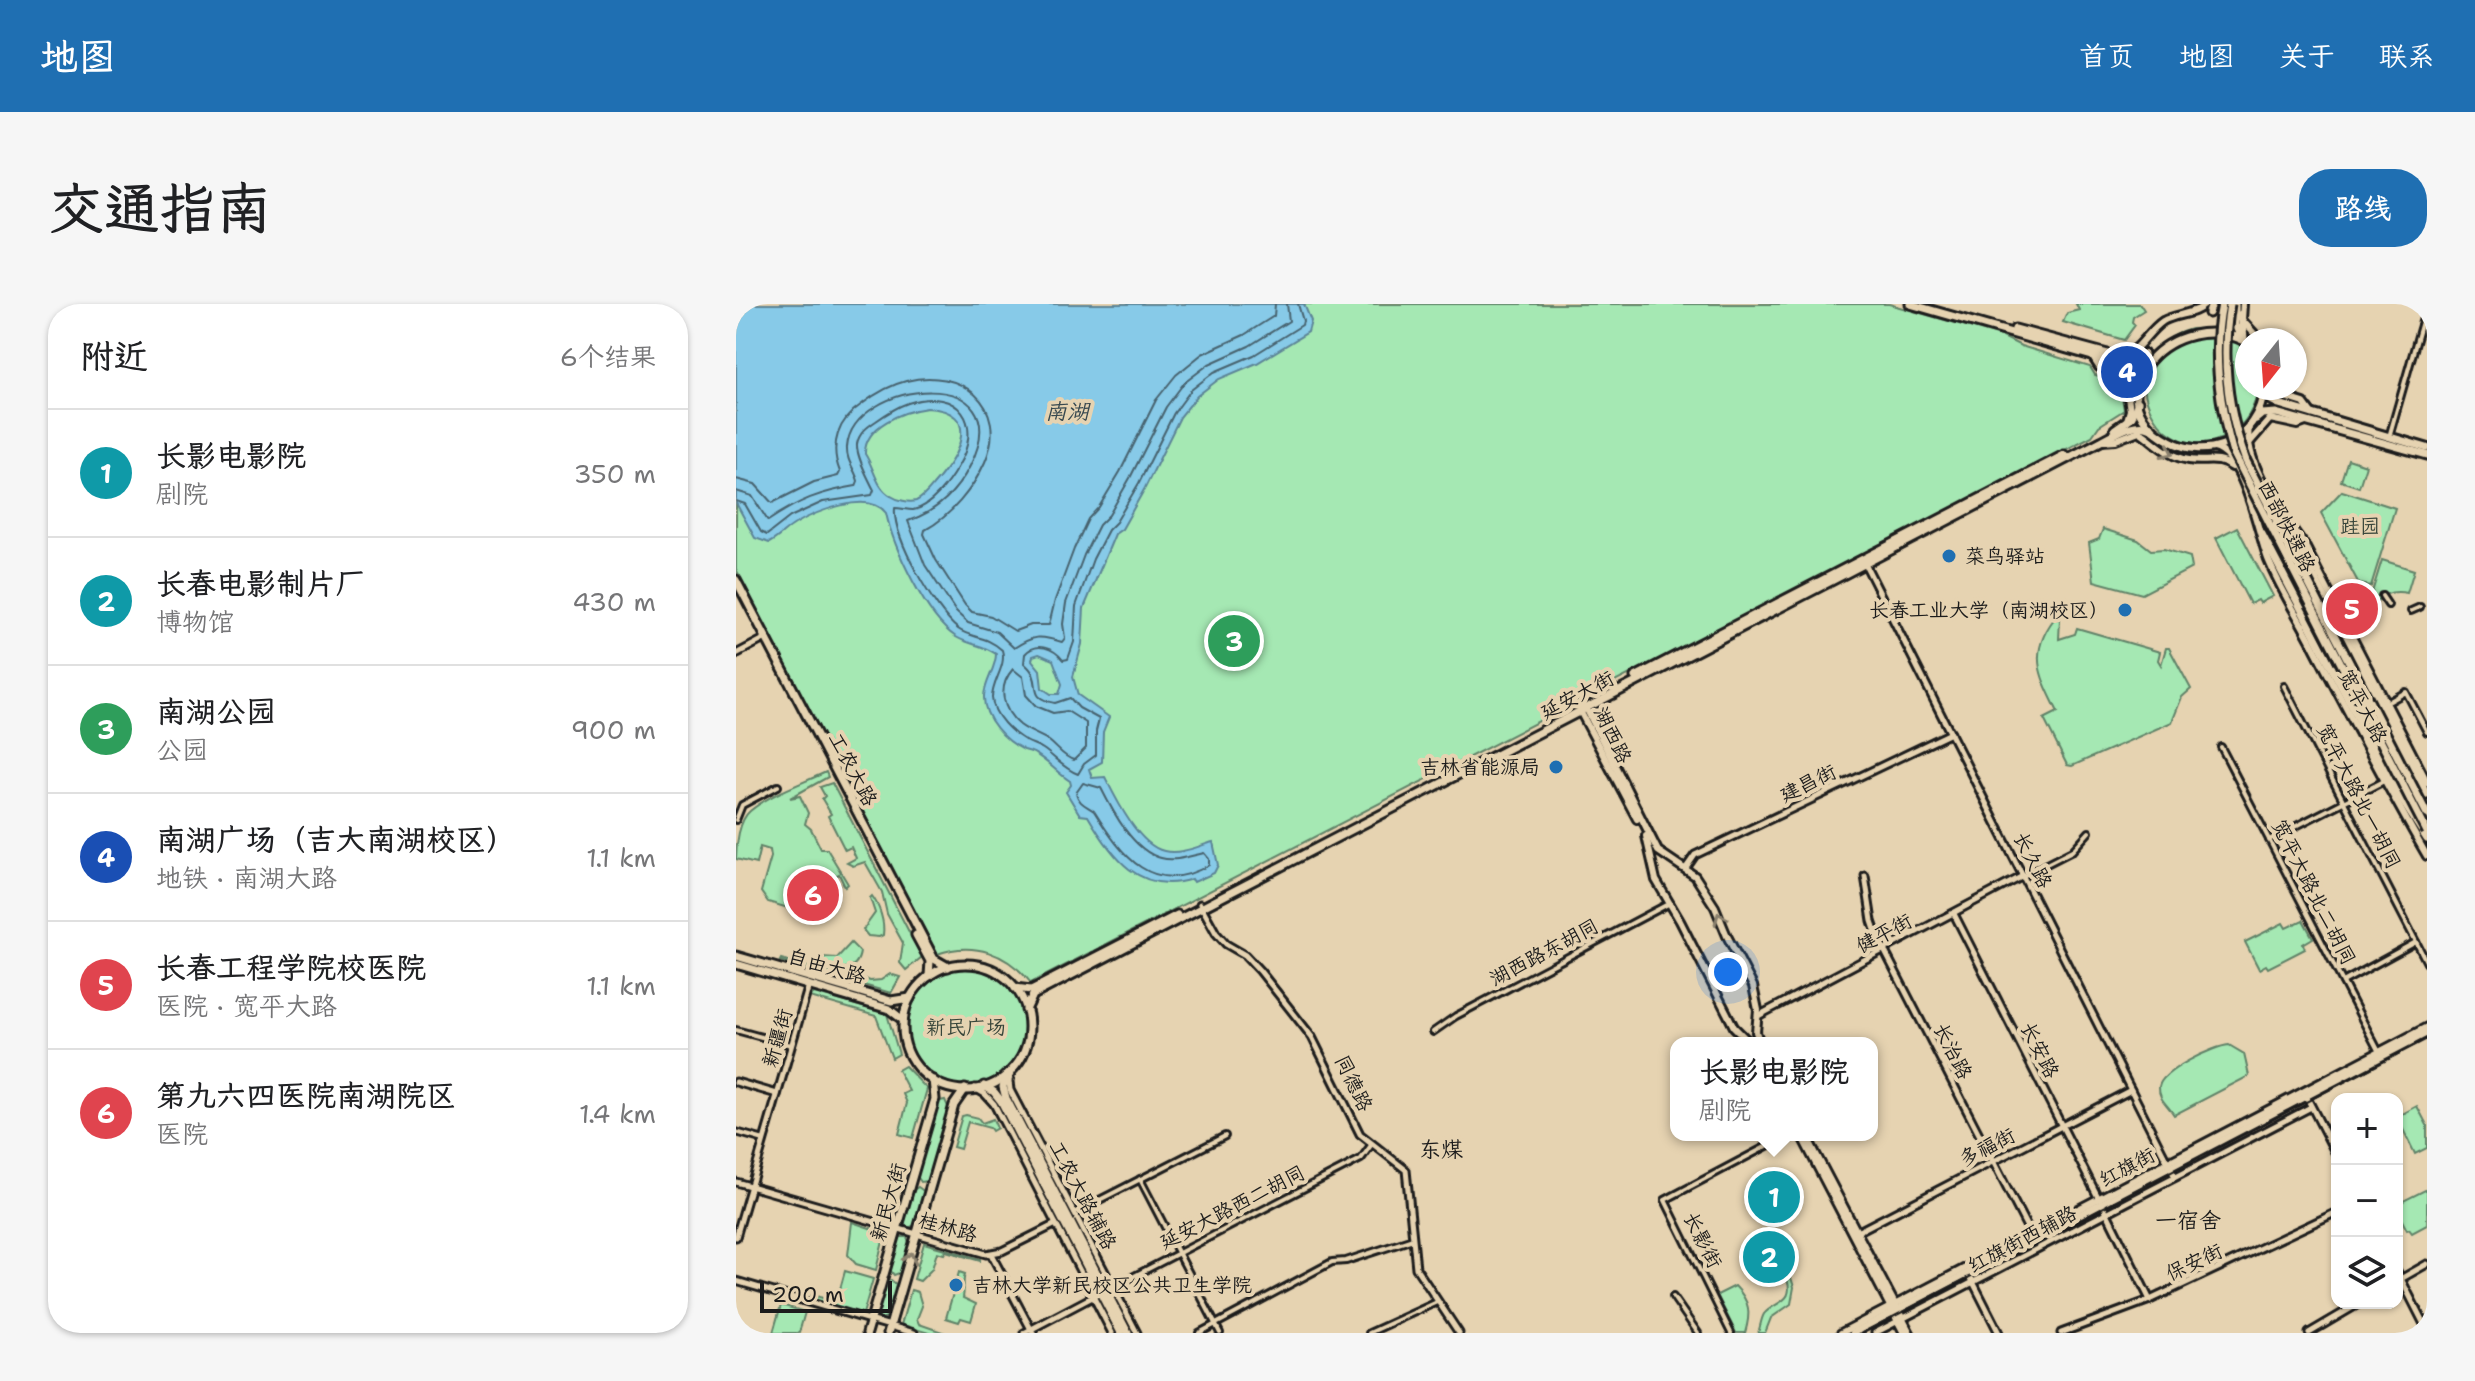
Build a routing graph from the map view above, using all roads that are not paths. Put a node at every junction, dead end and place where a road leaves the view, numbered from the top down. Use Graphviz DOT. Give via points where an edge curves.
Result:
graph roads {
  1 [pos="1910,304"];
  2 [pos="1928,304"];
  3 [pos="2205,304"];
  4 [pos="2222,304"];
  5 [pos="2427,304"];
  6 [pos="2238,307"];
  7 [pos="2208,312"];
  8 [pos="2189,322"];
  9 [pos="2176,326"];
  10 [pos="2237,328"];
  11 [pos="2248,328"];
  12 [pos="2164,332"];
  13 [pos="2235,333"];
  14 [pos="2144,354"];
  15 [pos="2092,356"];
  16 [pos="2119,357"];
  17 [pos="2136,378"];
  18 [pos="2262,400"];
  19 [pos="2271,400"];
  20 [pos="2294,400"];
  21 [pos="2138,402"];
  22 [pos="2311,418"];
  23 [pos="2252,423"];
  24 [pos="2124,424"];
  25 [pos="2152,428"];
  26 [pos="2388,440"];
  27 [pos="2101,441"];
  28 [pos="2249,445"];
  29 [pos="2210,448"];
  30 [pos="2427,448"];
  31 [pos="2427,455"];
  32 [pos="2237,472"];
  33 [pos="2287,525"];
  34 [pos="2262,534"];
  35 [pos="1863,561"];
  36 [pos="736,580"];
  37 [pos="736,589"];
  38 [pos="2382,596"];
  39 [pos="2388,605"];
  40 [pos="2420,607"];
  41 [pos="2411,611"];
  42 [pos="764,639"];
  43 [pos="736,654"];
  44 [pos="2284,686"];
  45 [pos="2390,701"];
  46 [pos="1582,708"];
  47 [pos="2427,732"];
  48 [pos="1951,733"];
  49 [pos="2221,747"];
  50 [pos="2427,758"];
  51 [pos="2417,763"];
  52 [pos="2384,781"];
  53 [pos="2427,782"];
  54 [pos="778,786"];
  55 [pos="2427,794"];
  56 [pos="2343,802"];
  57 [pos="2427,814"];
  58 [pos="736,820"];
  59 [pos="2089,832"];
  60 [pos="2427,832"];
  61 [pos="2427,839"];
  62 [pos="2269,840"];
  63 [pos="2427,856"];
  64 [pos="1686,868"];
  65 [pos="1865,876"];
  66 [pos="2023,876"];
  67 [pos="1670,903"];
  68 [pos="1201,906"];
  69 [pos="1954,914"];
  70 [pos="2416,942"];
  71 [pos="1884,950"];
  72 [pos="736,956"];
  73 [pos="2427,963"];
  74 [pos="736,964"];
  75 [pos="948,967"];
  76 [pos="929,976"];
  77 [pos="2343,982"];
  78 [pos="809,985"];
  79 [pos="1015,988"];
  80 [pos="910,998"];
  81 [pos="1026,1010"];
  82 [pos="1758,1016"];
  83 [pos="904,1020"];
  84 [pos="2427,1027"];
  85 [pos="736,1030"];
  86 [pos="1433,1032"];
  87 [pos="2427,1033"];
  88 [pos="1744,1037"];
  89 [pos="1758,1037"];
  90 [pos="791,1045"];
  91 [pos="2379,1052"];
  92 [pos="1009,1072"];
  93 [pos="933,1080"];
  94 [pos="736,1082"];
  95 [pos="984,1086"];
  96 [pos="975,1088"];
  97 [pos="965,1089"];
  98 [pos="2131,1090"];
  99 [pos="777,1094"];
  100 [pos="2306,1096"];
  101 [pos="2311,1107"];
  102 [pos="2061,1126"];
  103 [pos="736,1132"];
  104 [pos="1225,1136"];
  105 [pos="764,1140"];
  106 [pos="1777,1141"];
  107 [pos="1807,1141"];
  108 [pos="1807,1141"];
  109 [pos="1372,1144"];
  110 [pos="2331,1145"];
  111 [pos="1993,1162"];
  112 [pos="2170,1165"];
  113 [pos="2175,1177"];
  114 [pos="1140,1179"];
  115 [pos="736,1182"];
  116 [pos="751,1186"];
  117 [pos="2101,1201"];
  118 [pos="2107,1212"];
  119 [pos="1074,1213"];
  120 [pos="2331,1215"];
  121 [pos="1056,1224"];
  122 [pos="897,1229"];
  123 [pos="1857,1232"];
  124 [pos="917,1234"];
  125 [pos="2031,1235"];
  126 [pos="736,1237"];
  127 [pos="1413,1239"];
  128 [pos="1178,1253"];
  129 [pos="991,1254"];
  130 [pos="2427,1264"];
  131 [pos="1969,1274"];
  132 [pos="2403,1278"];
  133 [pos="736,1281"];
  134 [pos="1973,1282"];
  135 [pos="2403,1287"];
  136 [pos="1103,1292"];
  137 [pos="1673,1297"];
  138 [pos="2150,1300"];
  139 [pos="1437,1302"];
  140 [pos="1894,1309"];
  141 [pos="2350,1309"];
  142 [pos="871,1320"];
  143 [pos="1900,1320"];
  144 [pos="1216,1324"];
  145 [pos="2080,1326"];
  146 [pos="889,1330"];
  147 [pos="2427,1330"];
  148 [pos="1032,1331"];
  149 [pos="867,1333"];
  150 [pos="914,1333"];
  151 [pos="1024,1333"];
  152 [pos="1112,1333"];
  153 [pos="1121,1333"];
  154 [pos="1128,1333"];
  155 [pos="1137,1333"];
  156 [pos="1199,1333"];
  157 [pos="1220,1333"];
  158 [pos="1369,1333"];
  159 [pos="1459,1333"];
  160 [pos="1698,1333"];
  161 [pos="1731,1333"];
  162 [pos="1841,1333"];
  163 [pos="1853,1333"];
  164 [pos="1875,1333"];
  165 [pos="1907,1333"];
  166 [pos="1999,1333"];
  167 [pos="2061,1333"];
  168 [pos="2084,1333"];
  169 [pos="2309,1333"];
  1 -- 15 [label="main road"];
  2 -- 16 [label="main road"];
  3 -- 16 [label="main road" via="2160,323 2131,353"];
  4 -- 60 [label="main road, 西部快速路, bridge" via="2217,364 2232,450"];
  5 -- 26 [label="street"];
  6 -- 10 [label="main road"];
  6 -- 11 [label="main road"];
  6 -- 57 [label="main road, 西部快速路, bridge" via="2225,370 2235,432"];
  7 -- 13 [label="main road"];
  8 -- 9 [label="main road"];
  12 -- 14 [label="main road"];
  14 -- 16 [label="main road"];
  14 -- 17 [label="main road"];
  15 -- 17 [label="main road" via="2122,366"];
  15 -- 24 [label="main road" via="2099,367 2125,378 2130,410"];
  17 -- 21 [label="main road"];
  18 -- 23 [label="main road"];
  19 -- 22 [label="main road"];
  20 -- 22 [label="main road" via="2304,403"];
  21 -- 24 [label="main road"];
  21 -- 25 [label="main road"];
  22 -- 23 [label="main road" via="2270,413"];
  22 -- 26 [label="main road"];
  22 -- 28 [label="main road" via="2298,425 2270,419"];
  23 -- 28 [label="main road, 宽平大路"];
  23 -- 29 [label="main road" via="2235,439"];
  24 -- 35 [label="main road, 延安大街"];
  25 -- 27 [label="main road, 延安大街" via="2136,425"];
  25 -- 29 [label="main road" via="2177,445"];
  26 -- 30 [label="main road"];
  26 -- 31 [label="main road"];
  27 -- 32 [label="main road, one-way" via="2139,431 2169,454 2223,460"];
  27 -- 35 [label="main road, 延安大街"];
  28 -- 33 [label="main road, 宽平大路"];
  29 -- 32 [label="main road, 宽平大路" via="2228,455"];
  32 -- 34 [label="main road, 宽平大路"];
  33 -- 51 [label="main road, 宽平大路" via="2305,546"];
  33 -- 55 [label="main road"];
  34 -- 52 [label="main road, 宽平大路" via="2268,559"];
  34 -- 61 [label="main road, bridge" via="2394,787"];
  35 -- 46 [label="main road, 延安大街"];
  35 -- 48 [label="street, 长久路"];
  36 -- 42 [label="main road, 工农大路"];
  37 -- 42 [label="main road, 工农大路"];
  38 -- 39 [label="street"];
  40 -- 41 [label="street"];
  42 -- 43 [label="street"];
  42 -- 75 [label="main road, 工农大路" via="934,959"];
  42 -- 76 [label="main road, 工农大路" via="930,961"];
  44 -- 56 [label="street, 宽平大路北一胡同"];
  45 -- 47 [label="street" via="2406,692"];
  46 -- 64 [label="main road, 湖西路" via="1658,851"];
  46 -- 67 [label="main road, 湖西路" via="1649,840 1651,868"];
  46 -- 68 [label="main road, 延安大街"];
  48 -- 64 [label="street, 建昌街" via="1695,855"];
  48 -- 66 [label="street, 长久路"];
  49 -- 62 [label="street, 宽平大路北二胡同"];
  50 -- 51 [label="street"];
  51 -- 53 [label="main road, 宽平大路"];
  52 -- 56 [label="street"];
  52 -- 63 [label="main road, 宽平大路"];
  54 -- 58 [label="street" via="742,805"];
  56 -- 62 [label="street"];
  56 -- 70 [label="street, 宽平大路北一胡同"];
  59 -- 66 [label="street" via="2072,851"];
  62 -- 77 [label="street, 宽平大路北二胡同"];
  82 -- 64 [label="main road, 湖西路, one-way" via="1753,986 1715,907 1703,884"];
  65 -- 71 [label="street, 长治路" via="1872,921"];
  66 -- 69 [label="street, 健平街"];
  66 -- 98 [label="street, 长久路"];
  67 -- 86 [label="street, 湖西路东胡同"];
  67 -- 88 [label="main road, 湖西路"];
  68 -- 79 [label="main road, 延安大街" via="1031,990"];
  68 -- 81 [label="main road, 延安大街" via="1033,995"];
  68 -- 109 [label="street, 同德路" via="1222,940 1260,971 1312,1037 1360,1134"];
  69 -- 71 [label="street, 健平街"];
  69 -- 102 [label="street, 长安路"];
  70 -- 73 [label="street, 宽平大路北一胡同"];
  70 -- 77 [label="street"];
  71 -- 82 [label="street, 健平街"];
  71 -- 111 [label="street, 长治路"];
  72 -- 80 [label="main road, 自由大路" via="891,1001"];
  74 -- 78 [label="main road, 自由大路"];
  75 -- 76 [label="main road"];
  75 -- 79 [label="main road" via="983,967"];
  76 -- 80 [label="main road"];
  77 -- 91 [label="street, 宽平大路北二胡同"];
  78 -- 83 [label="main road, 自由大路" via="889,1009"];
  78 -- 90 [label="street, 新疆街"];
  79 -- 81 [label="main road"];
  80 -- 83 [label="main road"];
  81 -- 92 [label="main road" via="1027,1040"];
  82 -- 89 [label="main road, 湖西路"];
  83 -- 93 [label="main road" via="909,1053"];
  84 -- 91 [label="main road, 红旗街"];
  85 -- 90 [label="street"];
  87 -- 100 [label="main road, 红旗街"];
  90 -- 99 [label="street, 新疆街"];
  91 -- 112 [label="main road, 红旗街"];
  92 -- 95 [label="main road"];
  92 -- 119 [label="street, 工农大路辅路" via="1010,1090"];
  92 -- 136 [label="main road" via="1003,1087 1006,1098"];
  93 -- 97 [label="main road"];
  93 -- 122 [label="main road, 新民大街" via="935,1099"];
  94 -- 99 [label="street"];
  95 -- 96 [label="main road"];
  95 -- 136 [label="main road" via="1001,1101"];
  96 -- 97 [label="main road"];
  96 -- 121 [label="street, 工农大路辅路" via="994,1104"];
  97 -- 124 [label="main road, 新民大街" via="954,1105"];
  98 -- 102 [label="street, 多福街"];
  98 -- 112 [label="street, 长久路"];
  99 -- 105 [label="street, 新疆街"];
  100 -- 101 [label="street"];
  100 -- 112 [label="main road, 红旗街"];
  101 -- 110 [label="street"];
  101 -- 113 [label="street, 红旗街西辅路"];
  102 -- 111 [label="street, 多福街"];
  102 -- 117 [label="street, 长安路"];
  103 -- 105 [label="street"];
  104 -- 114 [label="street"];
  105 -- 116 [label="street, 新疆街"];
  106 -- 161 [label="street, 长影街" via="1665,1200"];
  107 -- 123 [label="main road"];
  108 -- 140 [label="main road"];
  109 -- 127 [label="street, 同德路" via="1406,1170"];
  109 -- 128 [label="street, 延安大路西二胡同" via="1361,1159"];
  111 -- 123 [label="street, 多福街"];
  111 -- 125 [label="street, 长治路"];
  112 -- 113 [label="street, 长久路"];
  112 -- 117 [label="main road, 红旗街"];
  113 -- 118 [label="street, 红旗街西辅路"];
  114 -- 119 [label="street"];
  114 -- 128 [label="street"];
  115 -- 116 [label="street, 桂林路"];
  116 -- 122 [label="street, 桂林路"];
  116 -- 126 [label="street, 新疆街"];
  117 -- 118 [label="street, 长安路"];
  117 -- 125 [label="main road, 红旗街"];
  117 -- 131 [label="main road, 红旗街"];
  118 -- 134 [label="street, 红旗街西辅路"];
  118 -- 138 [label="street, 长安路"];
  119 -- 136 [label="street, 工农大路辅路"];
  120 -- 138 [label="street, 保安街"];
  121 -- 129 [label="street, 桂林路"];
  121 -- 136 [label="street, 工农大路辅路"];
  122 -- 124 [label="street, 桂林路"];
  122 -- 142 [label="main road, 新民大街"];
  123 -- 140 [label="main road"];
  124 -- 129 [label="street, 桂林路"];
  146 -- 124 [label="main road, 新民大街, one-way"];
  125 -- 140 [label="main road, 红旗街"];
  127 -- 139 [label="street, 同德路" via="1416,1268"];
  127 -- 144 [label="street" via="1332,1262"];
  128 -- 136 [label="street, 延安大路西二胡同"];
  128 -- 144 [label="street"];
  129 -- 148 [label="street"];
  130 -- 132 [label="street"];
  131 -- 134 [label="street"];
  131 -- 140 [label="main road, 红旗街"];
  133 -- 142 [label="street"];
  134 -- 143 [label="street, 红旗街西辅路"];
  134 -- 166 [label="street"];
  135 -- 147 [label="street"];
  136 -- 148 [label="street"];
  136 -- 152 [label="street, 工农大路辅路"];
  136 -- 153 [label="main road"];
  136 -- 154 [label="main road"];
  136 -- 155 [label="street, 工农大路辅路"];
  137 -- 160 [label="street"];
  138 -- 145 [label="street, 保安街"];
  139 -- 158 [label="street"];
  139 -- 159 [label="street, 同德路"];
  140 -- 143 [label="main road"];
  140 -- 162 [label="main road, 红旗街"];
  140 -- 163 [label="main road, 红旗街"];
  141 -- 169 [label="street"];
  142 -- 146 [label="street"];
  142 -- 149 [label="main road, 新民大街"];
  143 -- 164 [label="street, 红旗街西辅路"];
  143 -- 165 [label="main road"];
  144 -- 156 [label="street"];
  144 -- 157 [label="street"];
  145 -- 167 [label="street, 保安街"];
  145 -- 168 [label="street"];
  146 -- 150 [label="street"];
  148 -- 151 [label="street"];
}
